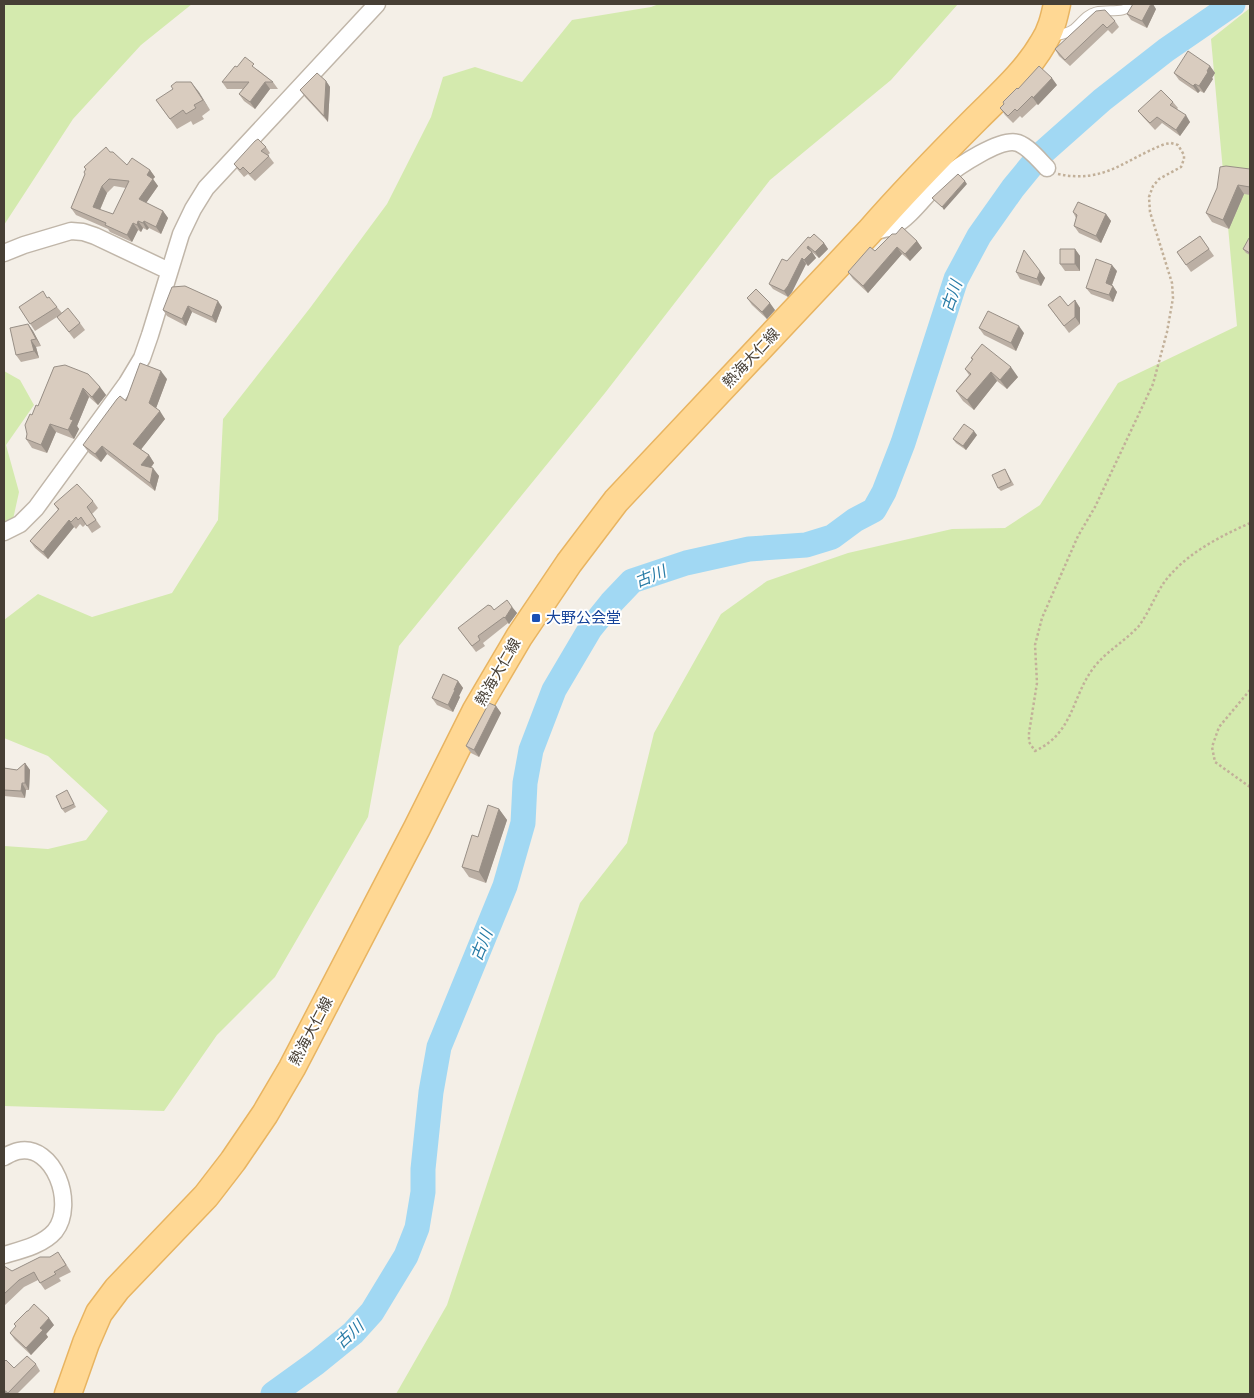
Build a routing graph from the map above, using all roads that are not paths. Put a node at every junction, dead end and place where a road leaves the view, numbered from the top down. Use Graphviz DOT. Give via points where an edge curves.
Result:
graph roads {
  1 [pos="377,4"];
  2 [pos="1057,4"];
  3 [pos="1134,4"];
  4 [pos="1046,38"];
  5 [pos="1047,168"];
  6 [pos="869,232"];
  7 [pos="4,253"];
  8 [pos="169,271"];
  9 [pos="4,532"];
  10 [pos="4,1157"];
  11 [pos="4,1255"];
  12 [pos="68,1394"];
  1 -- 8 [label="street" via="206,188 181,234"];
  2 -- 4 [label="main road, 熱海大仁線"];
  3 -- 4 [label="lane" via="1120,11 1094,12 1073,29"];
  4 -- 6 [label="main road, 熱海大仁線" via="1018,75"];
  5 -- 6 [label="street" via="1023,145 1016,142 1000,144 944,178 894,226"];
  6 -- 12 [label="main road, 熱海大仁線" via="616,501 569,563 518,637 476,710 292,1068 265,1114 206,1196 117,1289 99,1313"];
  7 -- 8 [label="street" via="71,231 83,232"];
  8 -- 9 [label="street" via="142,358 127,383 36,508 20,524"];
  10 -- 11 [label="street" via="19,1151 39,1155 58,1176 63,1200 63,1213 54,1231 31,1246"];
}
